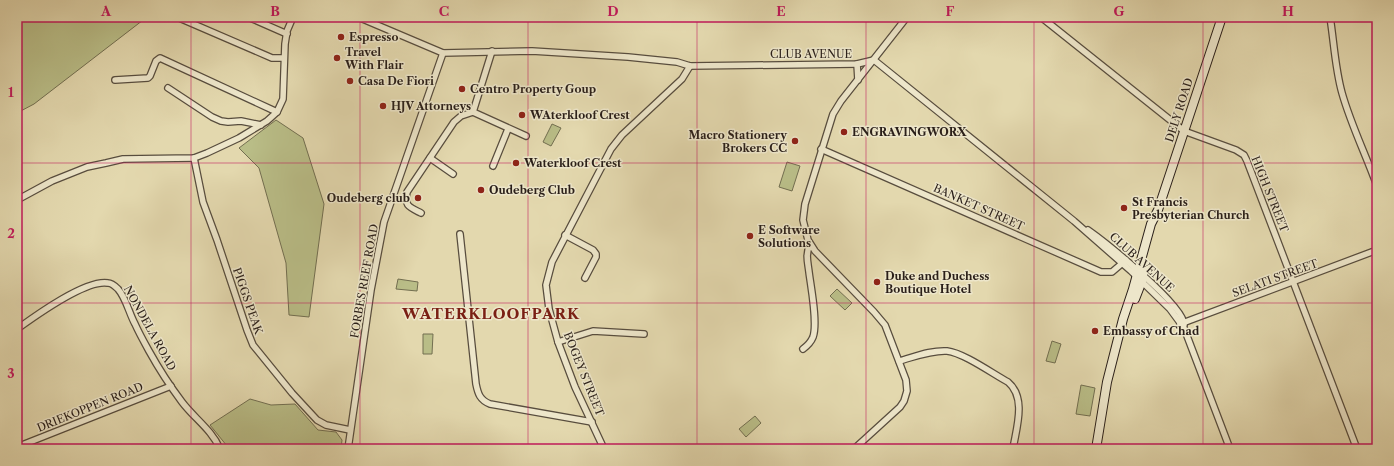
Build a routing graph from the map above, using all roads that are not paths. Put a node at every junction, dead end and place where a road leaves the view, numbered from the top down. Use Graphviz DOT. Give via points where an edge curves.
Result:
graph roads {
  1 [pos="177,17"];
  2 [pos="248,17"];
  3 [pos="293,17"];
  4 [pos="358,17"];
  5 [pos="907,17"];
  6 [pos="1041,17"];
  7 [pos="1222,17"];
  8 [pos="1330,17"];
  9 [pos="287,34"];
  10 [pos="492,51"];
  11 [pos="443,53"];
  12 [pos="284,58"];
  13 [pos="874,60"];
  14 [pos="857,64"];
  15 [pos="690,66"];
  16 [pos="115,80"];
  17 [pos="858,80"];
  18 [pos="168,88"];
  19 [pos="277,112"];
  20 [pos="473,112"];
  21 [pos="261,125"];
  22 [pos="508,129"];
  23 [pos="1184,131"];
  24 [pos="526,136"];
  25 [pos="821,149"];
  26 [pos="194,158"];
  27 [pos="430,158"];
  28 [pos="493,166"];
  29 [pos="453,174"];
  30 [pos="1377,186"];
  31 [pos="17,200"];
  32 [pos="420,213"];
  33 [pos="460,234"];
  34 [pos="565,235"];
  35 [pos="810,245"];
  36 [pos="1377,250"];
  37 [pos="1125,262"];
  38 [pos="1140,276"];
  39 [pos="585,278"];
  40 [pos="1293,282"];
  41 [pos="1183,325"];
  42 [pos="17,329"];
  43 [pos="644,334"];
  44 [pos="558,342"];
  45 [pos="803,349"];
  46 [pos="899,361"];
  47 [pos="171,386"];
  48 [pos="592,422"];
  49 [pos="350,430"];
  50 [pos="17,447"];
  51 [pos="220,449"];
  52 [pos="348,449"];
  53 [pos="604,449"];
  54 [pos="854,449"];
  55 [pos="1013,449"];
  56 [pos="1096,449"];
  57 [pos="1230,449"];
  58 [pos="1356,449"];
  1 -- 12 [label="street" via="272,58"];
  2 -- 9 [label="street"];
  3 -- 9 [label="street"];
  4 -- 11 [label="street, CLUB AVENUE"];
  5 -- 13 [label="street"];
  6 -- 23 [label="street, HIGH STREET"];
  7 -- 23 [label="street, DELY ROAD"];
  8 -- 30 [label="street" via="1342,93"];
  9 -- 12 [label="street"];
  10 -- 11 [label="street, CLUB AVENUE"];
  10 -- 15 [label="street, CLUB AVENUE" via="628,57 677,62"];
  10 -- 20 [label="street"];
  11 -- 49 [label="street, FORBES REEF ROAD" via="384,222"];
  12 -- 19 [label="street" via="284,93"];
  13 -- 14 [label="street, CLUB AVENUE"];
  13 -- 17 [label="street"];
  13 -- 37 [label="street, CLUB AVENUE" via="1074,221 1106,242"];
  14 -- 15 [label="street, CLUB AVENUE"];
  14 -- 17 [label="street"];
  15 -- 34 [label="street, BOGEY STREET" via="679,82 615,143"];
  16 -- 19 [label="street" via="148,78 160,58"];
  17 -- 25 [label="street" via="836,108"];
  18 -- 21 [label="street" via="221,121"];
  19 -- 21 [label="street"];
  20 -- 22 [label="street"];
  20 -- 27 [label="street" via="460,117"];
  21 -- 26 [label="street"];
  22 -- 24 [label="street"];
  22 -- 28 [label="street"];
  23 -- 38 [label="street, DELY ROAD" via="1151,224"];
  23 -- 40 [label="street, HIGH STREET" via="1244,155"];
  25 -- 35 [label="street" via="804,213"];
  25 -- 37 [label="street, BANKET STREET" via="1101,272 1112,272"];
  26 -- 31 [label="street" via="123,159 106,162 52,181"];
  26 -- 49 [label="street, PIGGS PEAK" via="203,202 253,344 317,420"];
  27 -- 29 [label="street"];
  27 -- 32 [label="street" via="407,192 408,205"];
  33 -- 48 [label="street" via="476,384 480,398 490,404"];
  34 -- 39 [label="street" via="596,254"];
  34 -- 44 [label="street, BOGEY STREET" via="552,262 546,285 549,309"];
  35 -- 45 [label="street" via="807,256 814,331 813,338"];
  35 -- 46 [label="street" via="880,319"];
  36 -- 40 [label="street, SELATI STREET"];
  37 -- 38 [label="street, CLUB AVENUE"];
  38 -- 41 [label="street, CLUB AVENUE" via="1173,306"];
  38 -- 56 [label="street, DELY ROAD" via="1127,319 1121,328 1107,382"];
  40 -- 41 [label="street, SELATI STREET"];
  40 -- 58 [label="street, HIGH STREET"];
  41 -- 57 [label="street, CLUB AVENUE"];
  42 -- 47 [label="street, NONDELA ROAD" via="82,289 102,283 114,285 122,295 135,325"];
  43 -- 44 [label="street" via="593,331"];
  44 -- 48 [label="street, BOGEY STREET"];
  46 -- 54 [label="street" via="906,384 904,401 894,414"];
  46 -- 55 [label="street" via="949,352 964,357 1011,385 1019,406"];
  47 -- 50 [label="street, DRIEKOPPEN ROAD"];
  47 -- 51 [label="street, NONDELA ROAD" via="182,403 214,438"];
  48 -- 53 [label="street, BOGEY STREET"];
  49 -- 52 [label="street, FORBES REEF ROAD"];
}
